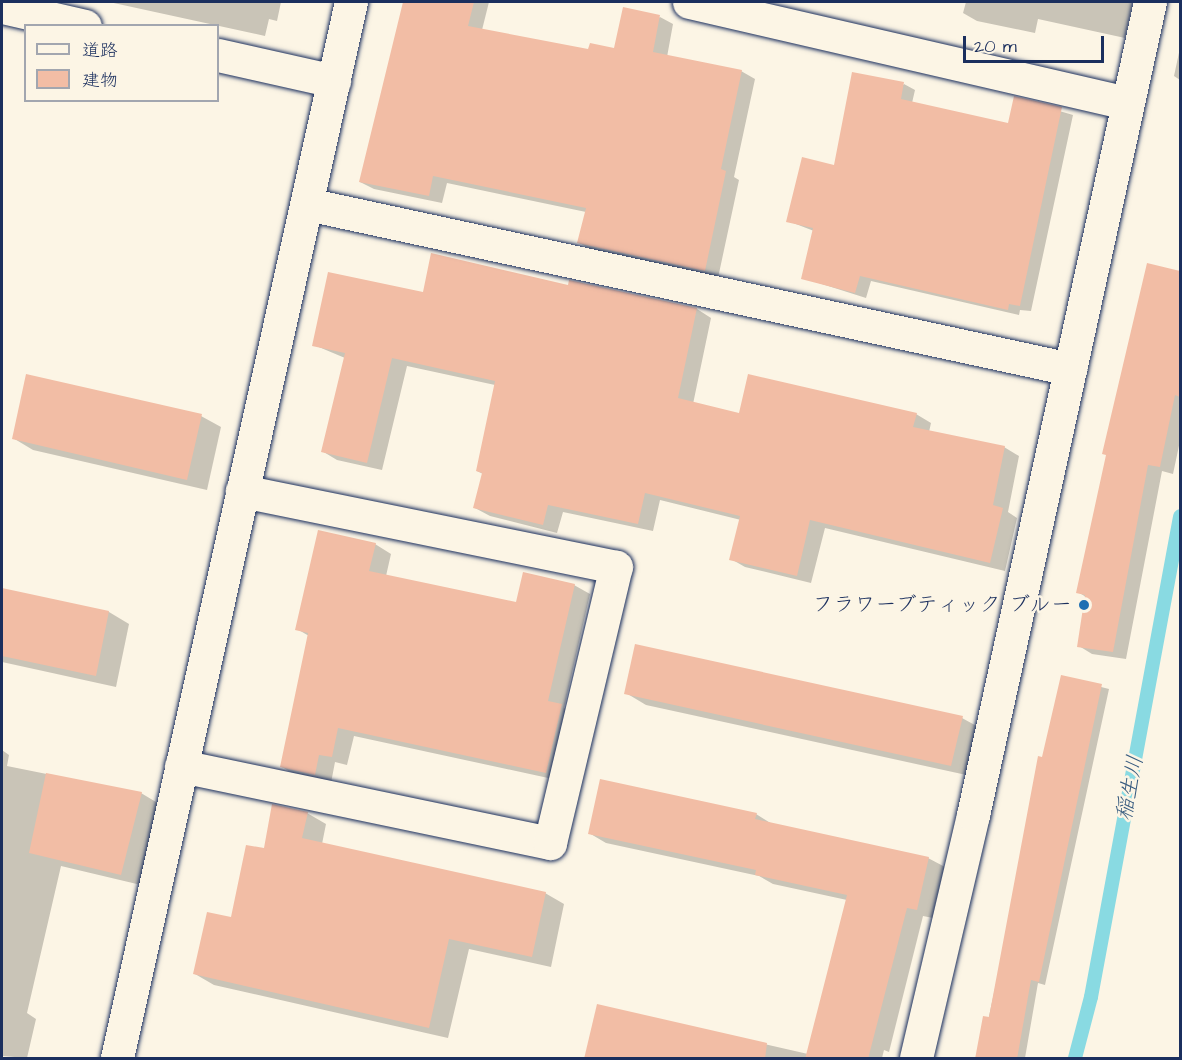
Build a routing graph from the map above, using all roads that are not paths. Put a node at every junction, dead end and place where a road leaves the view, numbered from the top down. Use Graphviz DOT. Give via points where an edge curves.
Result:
graph roads {
  1 [pos="351,2"];
  2 [pos="689,2"];
  3 [pos="1150,2"];
  4 [pos="2,7"];
  5 [pos="76,24"];
  6 [pos="219,55"];
  7 [pos="334,81"];
  8 [pos="1128,103"];
  9 [pos="307,204"];
  10 [pos="1070,369"];
  11 [pos="242,491"];
  12 [pos="181,765"];
  13 [pos="117,1059"];
  14 [pos="916,1059"];
  1 -- 7 [label="street"];
  2 -- 8 [label="street"];
  3 -- 8 [label="street"];
  4 -- 5 [label="street"];
  6 -- 7 [label="street"];
  7 -- 9 [label="street"];
  8 -- 10 [label="street"];
  9 -- 10 [label="street"];
  9 -- 11 [label="street"];
  10 -- 14 [label="street"];
  11 -- 12 [label="street"];
  11 -- 12 [label="street" via="616,567 550,843"];
  12 -- 13 [label="street"];
}
